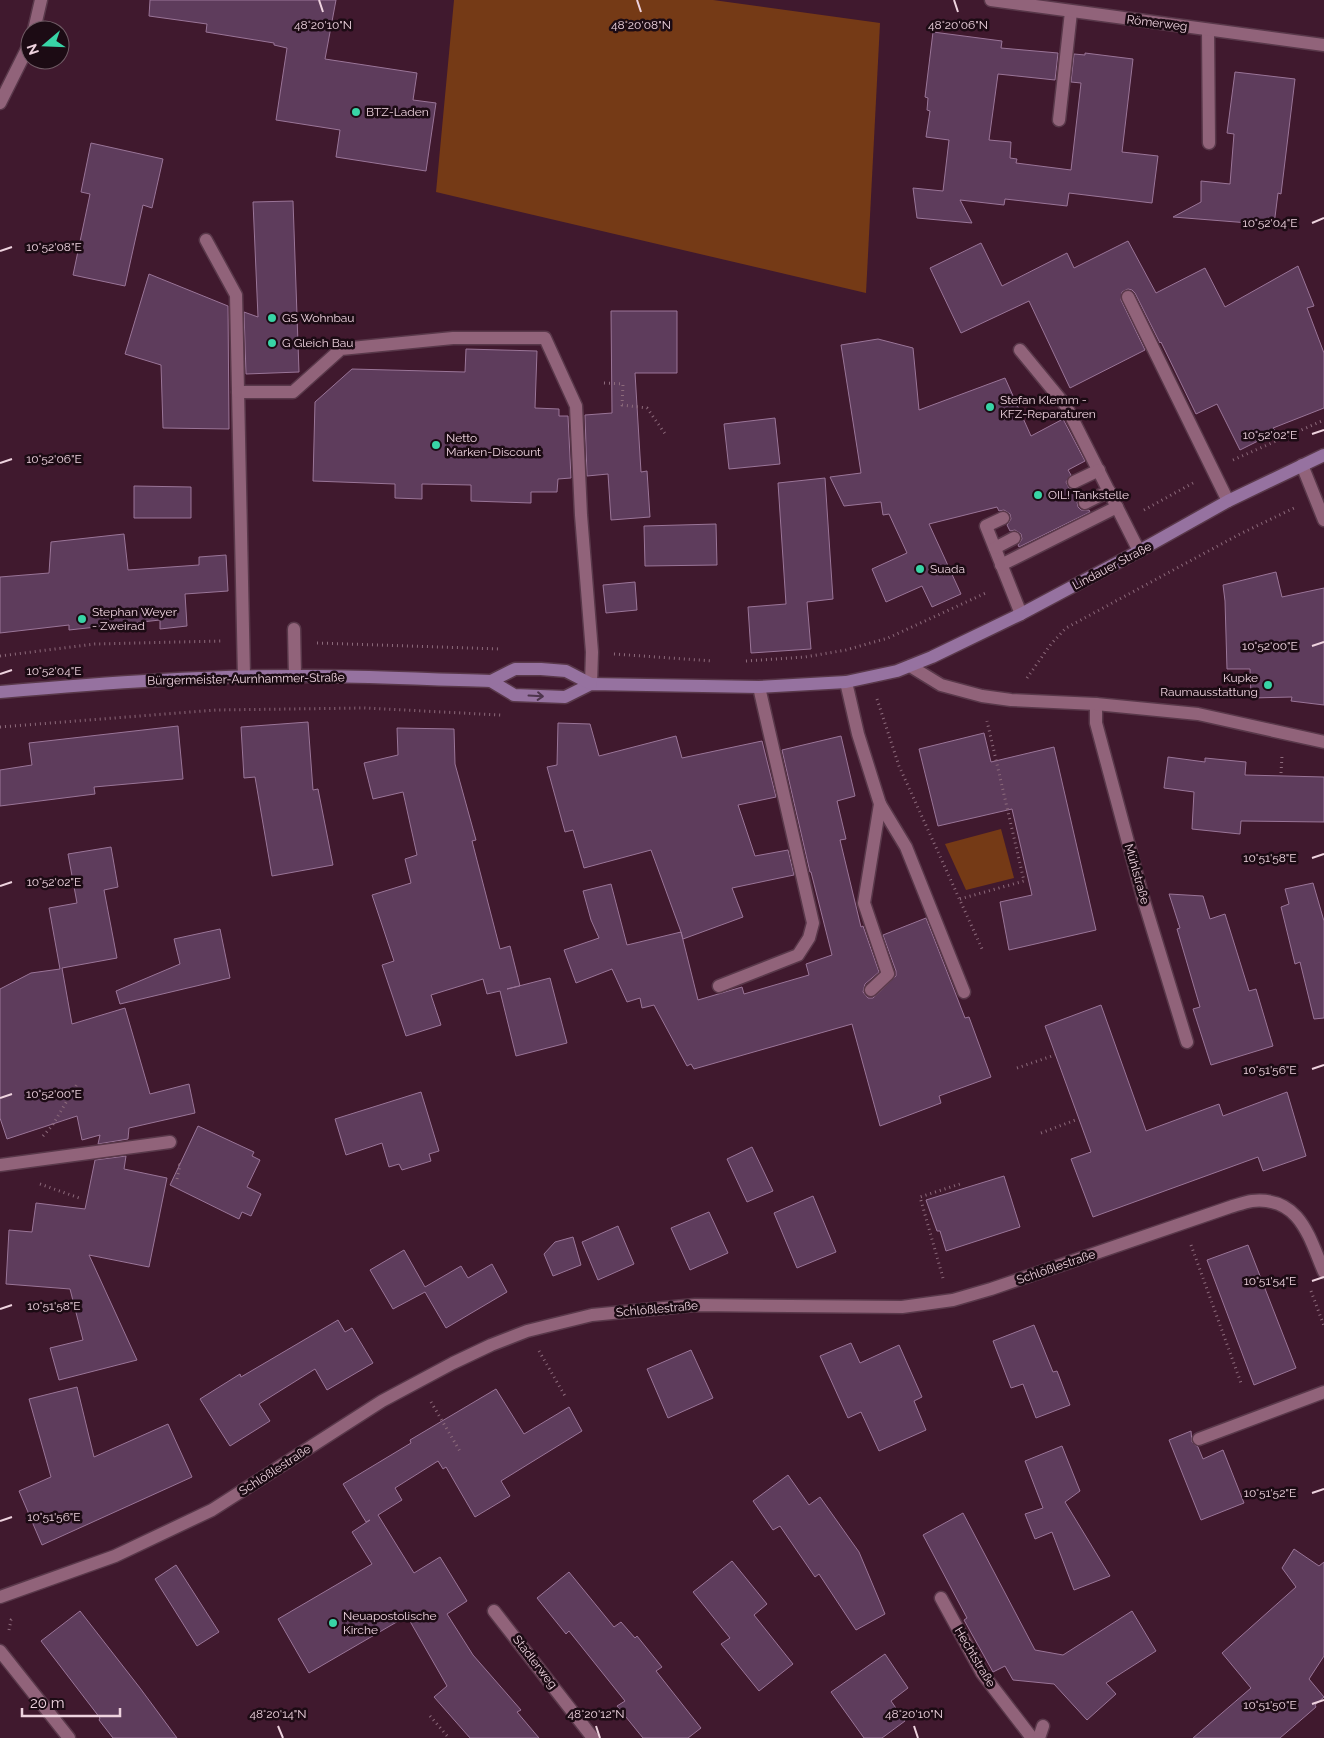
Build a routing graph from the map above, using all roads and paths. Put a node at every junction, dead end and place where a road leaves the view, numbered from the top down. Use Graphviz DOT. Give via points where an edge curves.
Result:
graph roads {
  1 [pos="41,0"];
  2 [pos="991,0"];
  3 [pos="1071,12"];
  4 [pos="36,20"];
  5 [pos="1208,30"];
  6 [pos="1324,46"];
  7 [pos="20,63"];
  8 [pos="0,104"];
  9 [pos="1059,120"];
  10 [pos="1209,143"];
  11 [pos="206,240"];
  12 [pos="1128,297"];
  13 [pos="1020,350"];
  14 [pos="604,383"];
  15 [pos="238,392"];
  16 [pos="293,392"];
  17 [pos="294,406"];
  18 [pos="1324,420"];
  19 [pos="666,435"];
  20 [pos="1324,455"];
  21 [pos="1302,465"];
  22 [pos="1099,470"];
  23 [pos="1214,471"];
  24 [pos="1074,482"];
  25 [pos="1109,491"];
  26 [pos="1316,498"];
  27 [pos="1228,501"];
  28 [pos="1085,503"];
  29 [pos="1118,508"];
  30 [pos="1003,518"];
  31 [pos="1324,520"];
  32 [pos="1124,521"];
  33 [pos="1014,538"];
  34 [pos="995,548"];
  35 [pos="1139,551"];
  36 [pos="1001,565"];
  37 [pos="1008,582"];
  38 [pos="1021,614"];
  39 [pos="294,635"];
  40 [pos="243,641"];
  41 [pos="509,649"];
  42 [pos="592,652"];
  43 [pos="0,656"];
  44 [pos="717,661"];
  45 [pos="743,661"];
  46 [pos="910,666"];
  47 [pos="897,671"];
  48 [pos="295,676"];
  49 [pos="244,677"];
  50 [pos="870,677"];
  51 [pos="1036,679"];
  52 [pos="491,681"];
  53 [pos="846,682"];
  54 [pos="591,684"];
  55 [pos="759,687"];
  56 [pos="0,692"];
  57 [pos="982,696"];
  58 [pos="1096,704"];
  59 [pos="506,716"];
  60 [pos="0,727"];
  61 [pos="1324,742"];
  62 [pos="880,804"];
  63 [pos="960,899"];
  64 [pos="983,951"];
  65 [pos="719,986"];
  66 [pos="871,990"];
  67 [pos="964,992"];
  68 [pos="1187,1042"];
  69 [pos="1055,1055"];
  70 [pos="1017,1068"];
  71 [pos="77,1084"];
  72 [pos="1078,1119"];
  73 [pos="1041,1133"];
  74 [pos="170,1142"];
  75 [pos="19,1162"];
  76 [pos="0,1165"];
  77 [pos="963,1183"];
  78 [pos="1183,1223"];
  79 [pos="1324,1272"];
  80 [pos="1310,1290"];
  81 [pos="949,1300"];
  82 [pos="1324,1326"];
  83 [pos="546,1346"];
  84 [pos="418,1381"];
  85 [pos="1241,1383"];
  86 [pos="1324,1392"];
  87 [pos="565,1396"];
  88 [pos="1199,1439"];
  89 [pos="461,1453"];
  90 [pos="0,1597"];
  91 [pos="941,1598"];
  92 [pos="494,1611"];
  93 [pos="18,1615"];
  94 [pos="8,1634"];
  95 [pos="0,1651"];
  96 [pos="430,1716"];
  97 [pos="69,1738"];
  98 [pos="448,1738"];
  99 [pos="593,1738"];
  100 [pos="1032,1738"];
  1 -- 4 [label="street"];
  2 -- 3 [label="street, Römerweg"];
  3 -- 5 [label="street, Römerweg"];
  3 -- 9 [label="street"];
  5 -- 6 [label="street, Römerweg"];
  5 -- 10 [label="street"];
  7 -- 8 [label="street"];
  11 -- 15 [label="street" via="236,295"];
  12 -- 23 [label="street"];
  13 -- 22 [label="street" via="1066,406"];
  14 -- 19 [label="path" via="624,384 622,405 647,408"];
  15 -- 16 [label="street"];
  15 -- 40 [label="street"];
  16 -- 17 [label="street"];
  16 -- 42 [label="street" via="341,350 453,338 545,338 576,406"];
  18 -- 23 [label="path"];
  20 -- 21 [label="street, Lindauer Straße"];
  21 -- 26 [label="street"];
  21 -- 27 [label="street, Lindauer Straße"];
  22 -- 24 [label="street"];
  22 -- 25 [label="street"];
  23 -- 27 [label="street"];
  23 -- 32 [label="path"];
  25 -- 28 [label="street"];
  25 -- 29 [label="street"];
  26 -- 31 [label="street"];
  26 -- 51 [label="path" via="1240,534 1066,628 1027,678"];
  27 -- 35 [label="street, Lindauer Straße"];
  29 -- 32 [label="street"];
  29 -- 36 [label="street"];
  30 -- 34 [label="street" via="986,526"];
  32 -- 35 [label="street"];
  33 -- 34 [label="street"];
  34 -- 36 [label="street"];
  35 -- 38 [label="street, Lindauer Straße"];
  36 -- 37 [label="street"];
  37 -- 38 [label="street"];
  37 -- 45 [label="path" via="880,640 805,657"];
  38 -- 46 [label="street, Lindauer Straße"];
  39 -- 41 [label="path"];
  39 -- 48 [label="street"];
  40 -- 43 [label="path" via="95,644"];
  40 -- 49 [label="street"];
  42 -- 44 [label="path"];
  42 -- 54 [label="street"];
  46 -- 47 [label="street, Lindauer Straße"];
  46 -- 57 [label="street" via="941,685"];
  47 -- 50 [label="street, Bürgermeister-Aurnhammer-Straße"];
  48 -- 49 [label="street, Bürgermeister-Aurnhammer-Straße"];
  48 -- 52 [label="street, Bürgermeister-Aurnhammer-Straße"];
  49 -- 56 [label="street, Bürgermeister-Aurnhammer-Straße" via="121,682"];
  50 -- 53 [label="street, Bürgermeister-Aurnhammer-Straße"];
  50 -- 63 [label="path" via="899,766"];
  52 -- 54 [label="street, Bürgermeister-Aurnhammer-Straße" via="514,669 541,669 566,671"];
  52 -- 54 [label="street, Bürgermeister-Aurnhammer-Straße, one-way" via="514,694 565,697"];
  53 -- 55 [label="street, Bürgermeister-Aurnhammer-Straße"];
  53 -- 62 [label="street"];
  54 -- 55 [label="street, Bürgermeister-Aurnhammer-Straße"];
  55 -- 65 [label="street" via="813,923 809,938 798,955"];
  57 -- 58 [label="street"];
  57 -- 63 [label="path" via="1024,881"];
  58 -- 61 [label="street" via="1198,714"];
  58 -- 68 [label="street, Mühlstraße" via="1100,741"];
  59 -- 60 [label="path" via="364,708 216,710"];
  62 -- 66 [label="street" via="864,903 888,974"];
  62 -- 67 [label="street" via="906,847"];
  63 -- 64 [label="path"];
  69 -- 70 [label="path"];
  71 -- 75 [label="path" via="52,1126"];
  72 -- 73 [label="path"];
  74 -- 75 [label="street"];
  75 -- 76 [label="street"];
  77 -- 81 [label="path" via="920,1198"];
  78 -- 79 [label="street, Schlößlestraße" via="1252,1201 1284,1205 1299,1217"];
  78 -- 81 [label="street, Schlößlestraße" via="991,1289"];
  78 -- 85 [label="path"];
  80 -- 82 [label="path"];
  81 -- 84 [label="street, Schlößlestraße" via="902,1306 695,1305 592,1315 527,1331"];
  83 -- 87 [label="path" via="537,1348"];
  84 -- 89 [label="path"];
  84 -- 90 [label="street, Schlößlestraße" via="212,1510 115,1556"];
  86 -- 88 [label="street"];
  91 -- 100 [label="street, Hechtstraße" via="982,1673"];
  92 -- 99 [label="street, Stadlerweg"];
  93 -- 94 [label="path" via="11,1620"];
  95 -- 97 [label="street"];
  96 -- 98 [label="path"];
}
